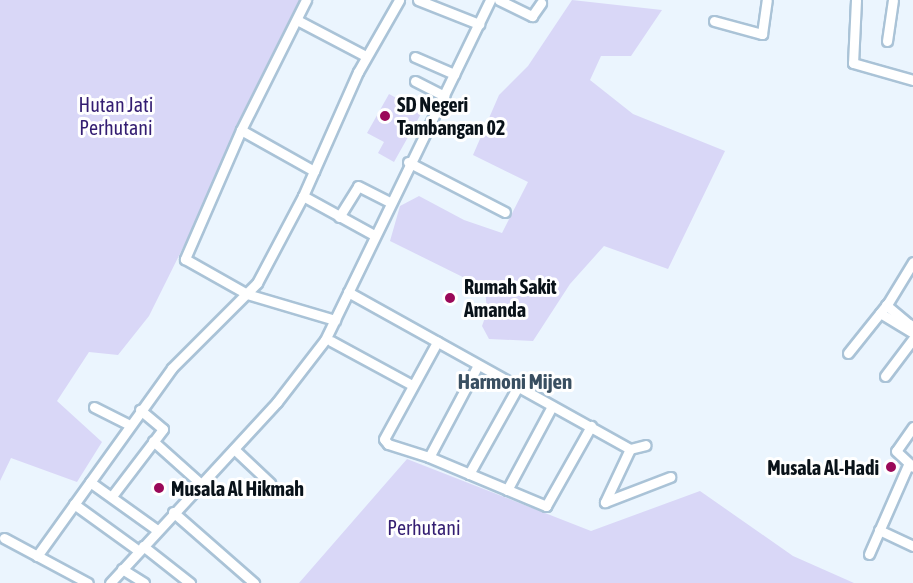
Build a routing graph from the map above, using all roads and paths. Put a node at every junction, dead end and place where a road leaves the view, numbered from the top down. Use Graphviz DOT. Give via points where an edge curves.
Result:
graph roads {
  1 [pos="306,0"];
  2 [pos="399,0"];
  3 [pos="418,0"];
  4 [pos="490,0"];
  5 [pos="499,0"];
  6 [pos="767,0"];
  7 [pos="856,0"];
  8 [pos="893,0"];
  9 [pos="541,3"];
  10 [pos="297,21"];
  11 [pos="714,21"];
  12 [pos="479,24"];
  13 [pos="887,41"];
  14 [pos="366,56"];
  15 [pos="415,57"];
  16 [pos="454,75"];
  17 [pos="913,80"];
  18 [pos="415,81"];
  19 [pos="444,96"];
  20 [pos="241,130"];
  21 [pos="408,162"];
  22 [pos="314,171"];
  23 [pos="303,196"];
  24 [pos="390,202"];
  25 [pos="505,212"];
  26 [pos="339,217"];
  27 [pos="374,236"];
  28 [pos="913,262"];
  29 [pos="348,292"];
  30 [pos="246,294"];
  31 [pos="883,309"];
  32 [pos="335,320"];
  33 [pos="912,334"];
  34 [pos="331,341"];
  35 [pos="437,342"];
  36 [pos="848,353"];
  37 [pos="478,365"];
  38 [pos="885,376"];
  39 [pos="412,385"];
  40 [pos="517,388"];
  41 [pos="552,406"];
  42 [pos="94,407"];
  43 [pos="140,410"];
  44 [pos="130,425"];
  45 [pos="591,426"];
  46 [pos="912,431"];
  47 [pos="153,441"];
  48 [pos="646,445"];
  49 [pos="234,449"];
  50 [pos="630,449"];
  51 [pos="429,457"];
  52 [pos="910,466"];
  53 [pos="469,474"];
  54 [pos="670,477"];
  55 [pos="90,482"];
  56 [pos="200,483"];
  57 [pos="270,483"];
  58 [pos="507,490"];
  59 [pos="112,496"];
  60 [pos="74,504"];
  61 [pos="173,512"];
  62 [pos="157,530"];
  63 [pos="879,530"];
  64 [pos="4,538"];
  65 [pos="913,546"];
  66 [pos="141,548"];
  67 [pos="869,554"];
  68 [pos="37,556"];
  69 [pos="123,569"];
  70 [pos="88,583"];
  71 [pos="110,583"];
  72 [pos="144,583"];
  73 [pos="190,583"];
  74 [pos="254,583"];
  1 -- 10 [label="street"];
  2 -- 14 [label="street"];
  3 -- 12 [label="street"];
  4 -- 12 [label="street"];
  5 -- 9 [label="street" via="532,16"];
  6 -- 11 [label="street" via="762,34"];
  7 -- 17 [label="street" via="853,63"];
  8 -- 13 [label="street"];
  10 -- 14 [label="street"];
  10 -- 20 [label="street"];
  12 -- 16 [label="street"];
  14 -- 22 [label="street"];
  15 -- 16 [label="street"];
  16 -- 19 [label="street"];
  18 -- 19 [label="street"];
  19 -- 21 [label="street"];
  20 -- 22 [label="street"];
  20 -- 30 [label="street" via="185,259"];
  21 -- 24 [label="street"];
  21 -- 25 [label="street"];
  22 -- 23 [label="street"];
  23 -- 26 [label="street"];
  23 -- 30 [label="street" via="261,276"];
  24 -- 26 [label="street" via="358,186"];
  24 -- 27 [label="street"];
  26 -- 27 [label="street"];
  27 -- 29 [label="street"];
  28 -- 31 [label="street"];
  29 -- 32 [label="street"];
  29 -- 35 [label="street"];
  30 -- 32 [label="street"];
  30 -- 43 [label="street" via="175,364"];
  31 -- 33 [label="street"];
  31 -- 36 [label="street"];
  32 -- 49 [label="street" via="305,370"];
  33 -- 38 [label="street"];
  34 -- 39 [label="street"];
  35 -- 37 [label="street"];
  35 -- 39 [label="street"];
  37 -- 40 [label="street"];
  37 -- 51 [label="street"];
  39 -- 51 [label="street" via="384,439 388,444"];
  40 -- 41 [label="street"];
  40 -- 53 [label="street"];
  41 -- 45 [label="street"];
  41 -- 58 [label="street"];
  42 -- 44 [label="street"];
  43 -- 44 [label="street"];
  43 -- 47 [label="street" via="163,427"];
  44 -- 55 [label="street"];
  45 -- 50 [label="street"];
  45 -- 58 [label="street" via="549,504 542,506"];
  46 -- 52 [label="street" via="896,450"];
  47 -- 56 [label="street"];
  47 -- 59 [label="street"];
  48 -- 50 [label="street"];
  49 -- 56 [label="street"];
  49 -- 57 [label="street"];
  50 -- 54 [label="street" via="605,502"];
  51 -- 53 [label="street"];
  52 -- 63 [label="street"];
  53 -- 58 [label="street"];
  55 -- 59 [label="street"];
  55 -- 60 [label="street"];
  56 -- 61 [label="street"];
  59 -- 62 [label="street"];
  60 -- 66 [label="street"];
  60 -- 68 [label="street"];
  61 -- 62 [label="street"];
  61 -- 74 [label="street"];
  62 -- 66 [label="street"];
  63 -- 65 [label="street"];
  63 -- 67 [label="street"];
  64 -- 68 [label="street"];
  66 -- 69 [label="street"];
  66 -- 73 [label="street"];
  68 -- 70 [label="street"];
  69 -- 71 [label="street"];
  69 -- 72 [label="street"];
}
